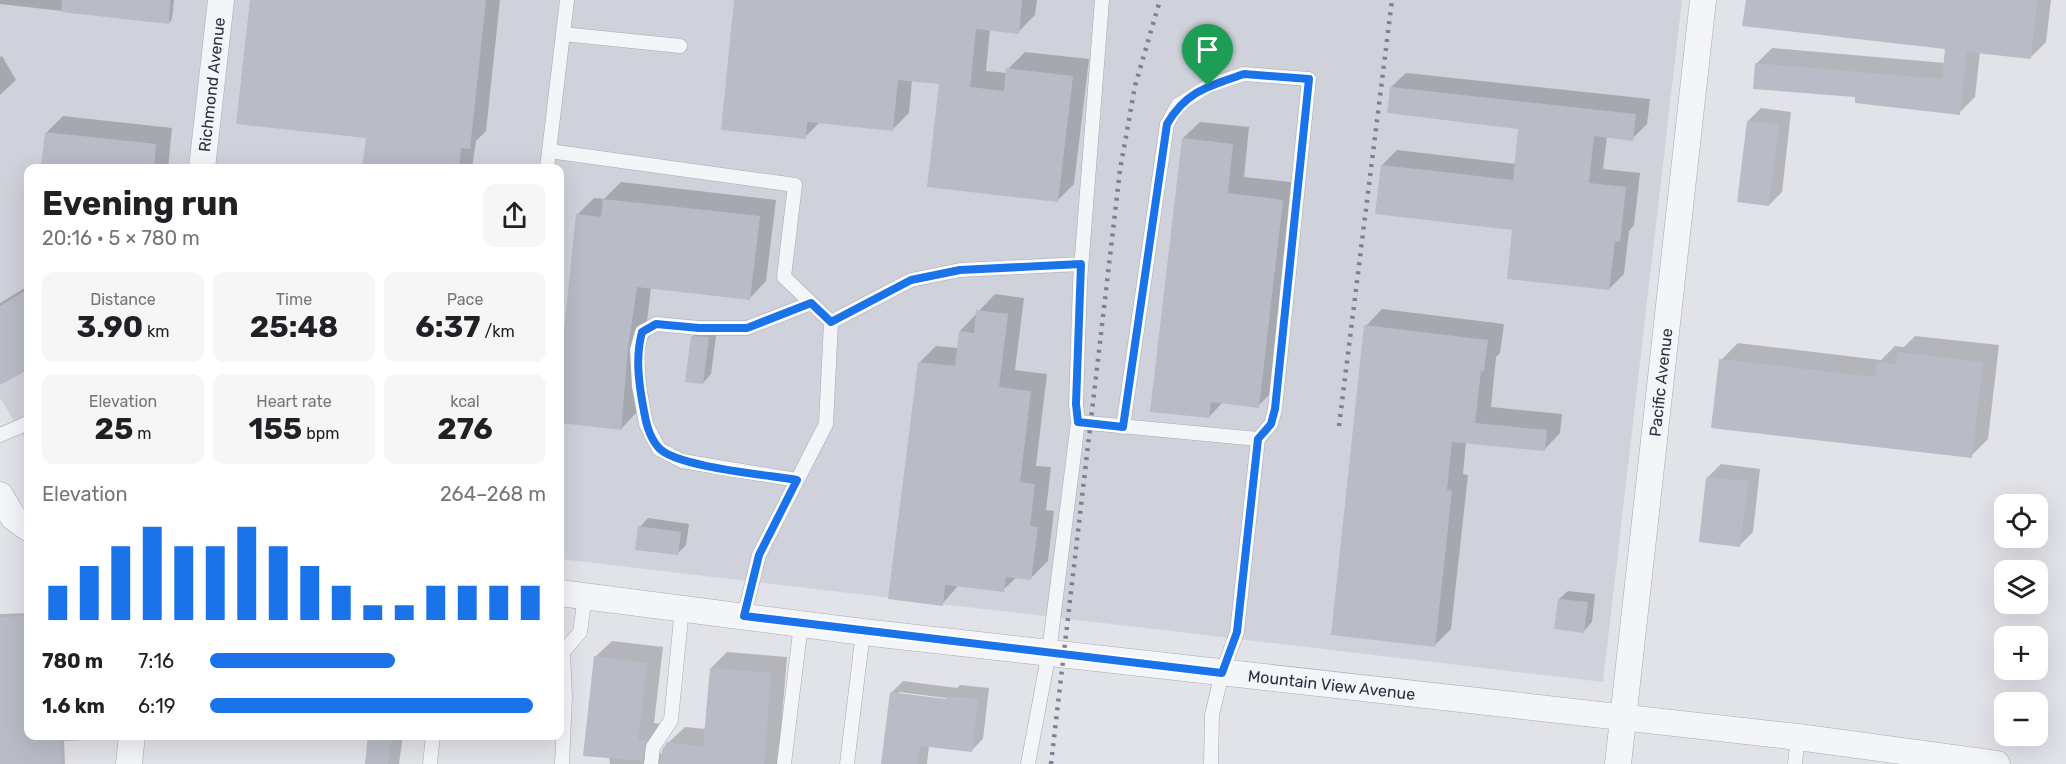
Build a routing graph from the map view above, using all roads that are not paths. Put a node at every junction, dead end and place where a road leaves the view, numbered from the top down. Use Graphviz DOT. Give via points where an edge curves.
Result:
graph roads {
  1 [pos="221,0"];
  2 [pos="567,0"];
  3 [pos="1102,0"];
  4 [pos="1703,0"];
  5 [pos="563,34"];
  6 [pos="680,46"];
  7 [pos="549,152"];
  8 [pos="202,164"];
  9 [pos="548,164"];
  10 [pos="1081,264"];
  11 [pos="811,303"];
  12 [pos="831,322"];
  13 [pos="1078,422"];
  14 [pos="24,425"];
  15 [pos="1123,427"];
  16 [pos="0,435"];
  17 [pos="1258,439"];
  18 [pos="797,480"];
  19 [pos="0,495"];
  20 [pos="14,523"];
  21 [pos="564,593"];
  22 [pos="585,596"];
  23 [pos="682,608"];
  24 [pos="744,616"];
  25 [pos="801,624"];
  26 [pos="863,632"];
  27 [pos="564,646"];
  28 [pos="1049,652"];
  29 [pos="1222,673"];
  30 [pos="564,686"];
  31 [pos="1621,718"];
  32 [pos="564,720"];
  33 [pos="1798,736"];
  34 [pos="131,740"];
  35 [pos="433,740"];
  36 [pos="563,740"];
  37 [pos="129,764"];
  38 [pos="430,764"];
  39 [pos="562,764"];
  40 [pos="651,764"];
  41 [pos="784,764"];
  42 [pos="847,764"];
  43 [pos="1028,764"];
  44 [pos="1211,764"];
  45 [pos="1618,764"];
  46 [pos="1795,764"];
  47 [pos="1997,764"];
  1 -- 8 [label="street, Richmond Avenue"];
  2 -- 5 [label="lane"];
  3 -- 10 [label="lane"];
  4 -- 31 [label="street, Pacific Avenue"];
  5 -- 6 [label="lane"];
  5 -- 7 [label="lane"];
  7 -- 9 [label="lane"];
  7 -- 11 [label="lane" via="795,185 784,277"];
  10 -- 12 [label="lane" via="960,270 911,280"];
  10 -- 13 [label="lane"];
  11 -- 12 [label="lane"];
  11 -- 18 [label="lane" via="747,328 656,324 642,332 637,350 646,424 659,449 682,461"];
  12 -- 18 [label="lane" via="826,424"];
  13 -- 15 [label="lane"];
  13 -- 28 [label="lane"];
  14 -- 16 [label="lane"];
  15 -- 17 [label="lane"];
  15 -- 17 [label="lane" via="1167,124 1178,105 1208,86 1244,74 1309,79 1275,409 1271,424"];
  17 -- 29 [label="lane" via="1237,632"];
  18 -- 24 [label="lane" via="759,555"];
  19 -- 20 [label="street"];
  21 -- 22 [label="street, Mountain View Avenue"];
  22 -- 23 [label="street, Mountain View Avenue"];
  22 -- 27 [label="lane" via="580,632"];
  23 -- 24 [label="street, Mountain View Avenue"];
  23 -- 40 [label="lane" via="671,720 653,747"];
  24 -- 25 [label="street, Mountain View Avenue"];
  25 -- 26 [label="street, Mountain View Avenue"];
  25 -- 41 [label="lane"];
  26 -- 28 [label="street, Mountain View Avenue"];
  26 -- 42 [label="lane"];
  28 -- 29 [label="street, Mountain View Avenue"];
  28 -- 43 [label="lane"];
  29 -- 31 [label="street, Mountain View Avenue"];
  29 -- 44 [label="lane" via="1212,715"];
  30 -- 32 [label="lane"];
  31 -- 33 [label="street, Mountain View Avenue"];
  31 -- 45 [label="street, Pacific Avenue"];
  33 -- 46 [label="lane"];
  33 -- 47 [label="street, Mountain View Avenue"];
  34 -- 37 [label="street"];
  35 -- 38 [label="lane"];
  36 -- 39 [label="lane"];
}
